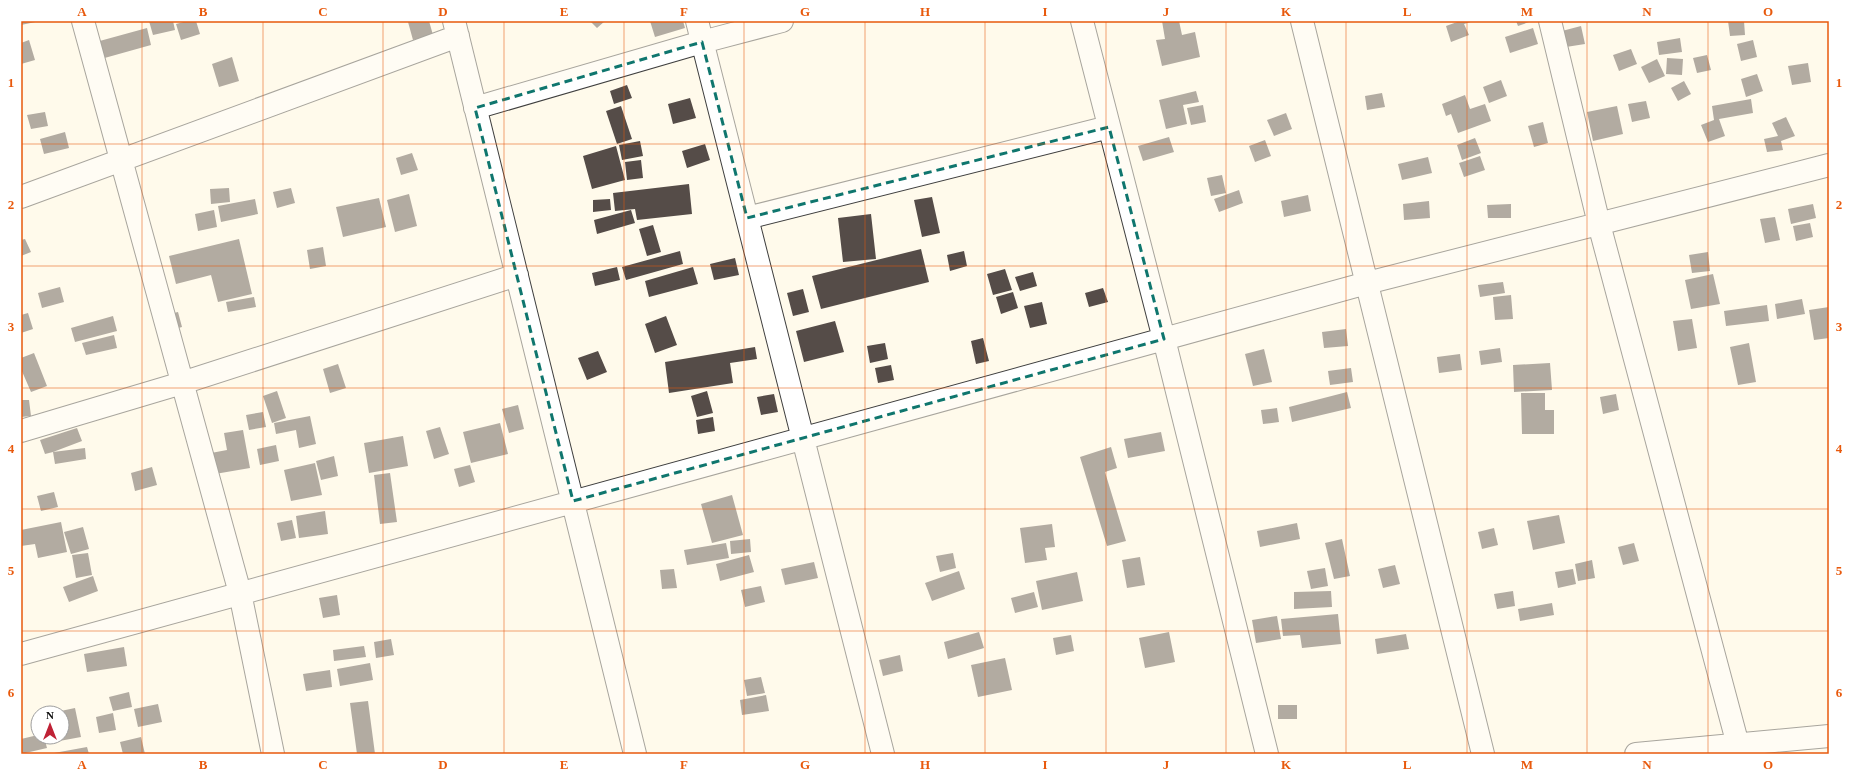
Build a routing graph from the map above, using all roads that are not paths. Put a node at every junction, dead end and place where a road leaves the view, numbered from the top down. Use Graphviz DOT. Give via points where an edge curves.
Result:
graph roads {
  1 [pos="83,21"];
  2 [pos="697,21"];
  3 [pos="782,21"];
  4 [pos="1082,21"];
  5 [pos="1302,21"];
  6 [pos="1550,21"];
  7 [pos="456,29"];
  8 [pos="702,42"];
  9 [pos="475,108"];
  10 [pos="1109,126"];
  11 [pos="122,158"];
  12 [pos="1829,165"];
  13 [pos="21,196"];
  14 [pos="747,218"];
  15 [pos="1599,224"];
  16 [pos="517,275"];
  17 [pos="1367,283"];
  18 [pos="1164,339"];
  19 [pos="182,383"];
  20 [pos="21,431"];
  21 [pos="802,438"];
  22 [pos="573,502"];
  23 [pos="240,593"];
  24 [pos="21,654"];
  25 [pos="1829,736"];
  26 [pos="1738,745"];
  27 [pos="273,754"];
  28 [pos="635,754"];
  29 [pos="882,754"];
  30 [pos="1266,754"];
  31 [pos="1483,754"];
  32 [pos="1636,754"];
  1 -- 11 [label="street"];
  2 -- 8 [label="street"];
  3 -- 8 [label="street"];
  4 -- 10 [label="street"];
  5 -- 17 [label="street"];
  6 -- 15 [label="street"];
  7 -- 9 [label="street"];
  7 -- 11 [label="street"];
  8 -- 9 [label="street"];
  8 -- 14 [label="street"];
  9 -- 16 [label="street"];
  10 -- 14 [label="street"];
  10 -- 18 [label="street"];
  11 -- 13 [label="street"];
  11 -- 19 [label="street"];
  12 -- 15 [label="street"];
  14 -- 21 [label="street"];
  15 -- 17 [label="street"];
  15 -- 26 [label="street"];
  16 -- 19 [label="street"];
  16 -- 22 [label="street"];
  17 -- 18 [label="street"];
  17 -- 31 [label="street"];
  18 -- 21 [label="street"];
  18 -- 30 [label="street"];
  19 -- 20 [label="street"];
  19 -- 23 [label="street"];
  21 -- 22 [label="street"];
  21 -- 29 [label="street"];
  22 -- 23 [label="street"];
  22 -- 28 [label="street"];
  23 -- 24 [label="street"];
  23 -- 27 [label="street"];
  25 -- 26 [label="street"];
  26 -- 32 [label="street"];
}
